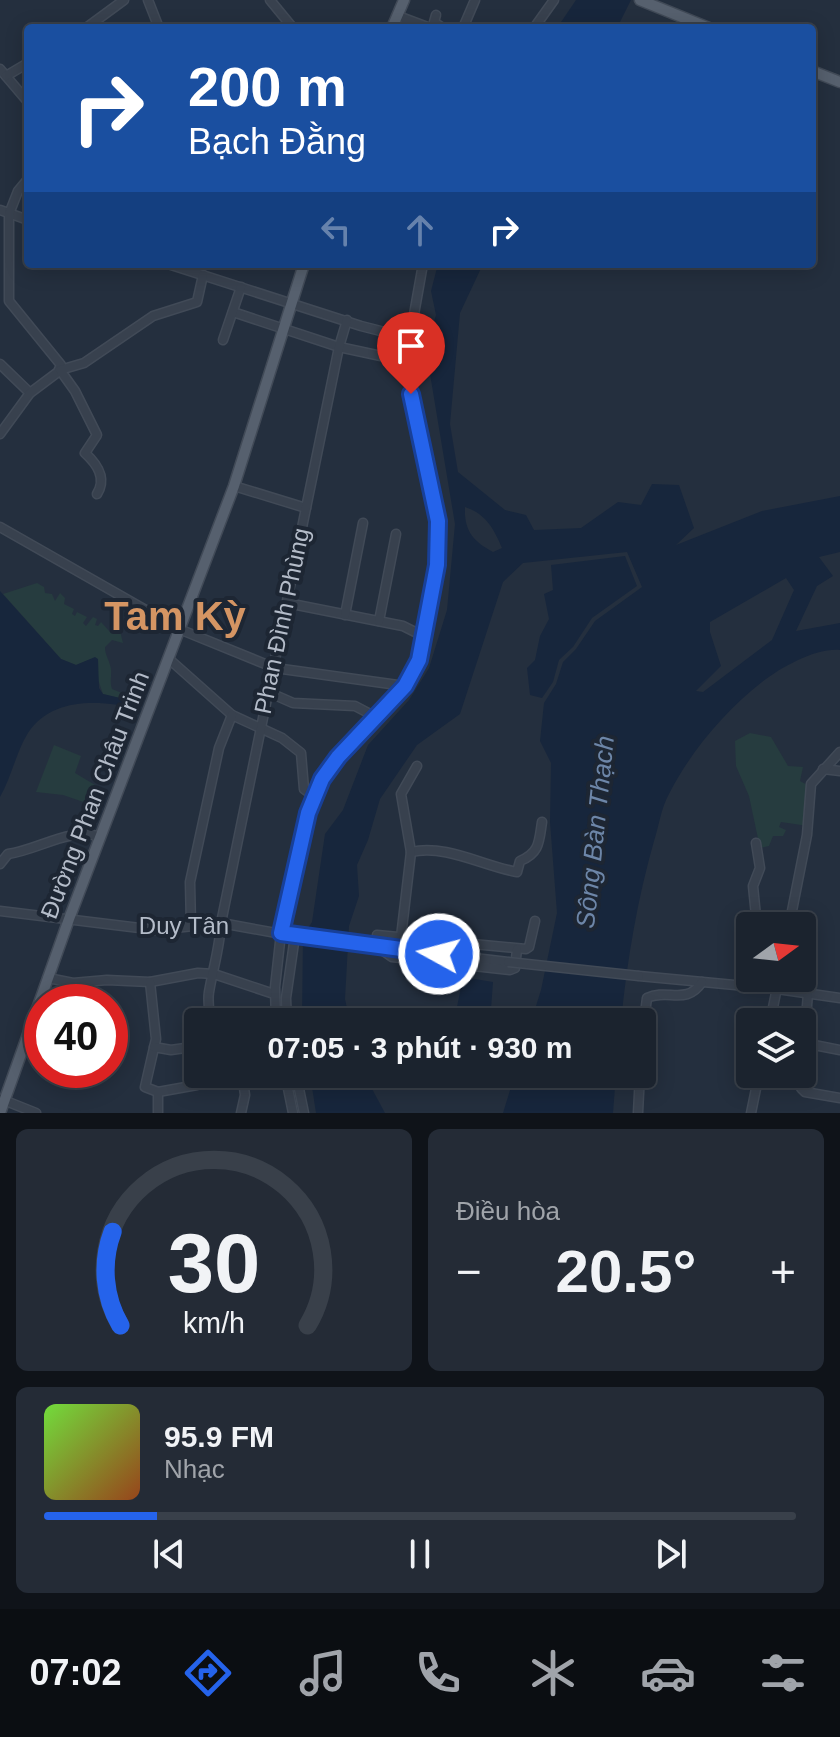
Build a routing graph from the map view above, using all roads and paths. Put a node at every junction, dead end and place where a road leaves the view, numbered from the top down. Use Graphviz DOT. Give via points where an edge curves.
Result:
graph roads {
  1 [pos="124,0"];
  2 [pos="148,0"];
  3 [pos="270,0"];
  4 [pos="404,0"];
  5 [pos="475,0"];
  6 [pos="554,0"];
  7 [pos="640,0"];
  8 [pos="436,15"];
  9 [pos="398,16"];
  10 [pos="91,24"];
  11 [pos="157,24"];
  12 [pos="290,24"];
  13 [pos="394,24"];
  14 [pos="419,24"];
  15 [pos="437,24"];
  16 [pos="465,24"];
  17 [pos="537,24"];
  18 [pos="699,24"];
  19 [pos="24,64"];
  20 [pos="3,72"];
  21 [pos="816,73"];
  22 [pos="840,82"];
  23 [pos="24,97"];
  24 [pos="24,184"];
  25 [pos="5,212"];
  26 [pos="24,219"];
  27 [pos="181,268"];
  28 [pos="303,268"];
  29 [pos="422,268"];
  30 [pos="203,275"];
  31 [pos="241,287"];
  32 [pos="291,303"];
  33 [pos="233,312"];
  34 [pos="347,320"];
  35 [pos="282,329"];
  36 [pos="408,338"];
  37 [pos="223,340"];
  38 [pos="339,347"];
  39 [pos="409,362"];
  40 [pos="0,364"];
  41 [pos="60,370"];
  42 [pos="30,393"];
  43 [pos="0,434"];
  44 [pos="234,486"];
  45 [pos="97,494"];
  46 [pos="306,508"];
  47 [pos="363,523"];
  48 [pos="0,527"];
  49 [pos="396,534"];
  50 [pos="287,603"];
  51 [pos="345,615"];
  52 [pos="379,621"];
  53 [pos="179,629"];
  54 [pos="423,636"];
  55 [pos="169,659"];
  56 [pos="275,668"];
  57 [pos="405,686"];
  58 [pos="268,692"];
  59 [pos="232,715"];
  60 [pos="376,717"];
  61 [pos="260,729"];
  62 [pos="840,752"];
  63 [pos="417,766"];
  64 [pos="823,769"];
  65 [pos="840,771"];
  66 [pos="315,797"];
  67 [pos="542,822"];
  68 [pos="100,837"];
  69 [pos="756,843"];
  70 [pos="411,852"];
  71 [pos="0,864"];
  72 [pos="0,911"];
  73 [pos="756,912"];
  74 [pos="792,912"];
  75 [pos="69,919"];
  76 [pos="535,921"];
  77 [pos="221,923"];
  78 [pos="191,926"];
  79 [pos="281,933"];
  80 [pos="377,935"];
  81 [pos="296,936"];
  82 [pos="401,937"];
  83 [pos="440,941"];
  84 [pos="378,947"];
  85 [pos="517,949"];
  86 [pos="439,954"];
  87 [pos="214,974"];
  88 [pos="48,978"];
  89 [pos="150,982"];
  90 [pos="702,982"];
  91 [pos="736,983"];
  92 [pos="800,992"];
  93 [pos="808,993"];
  94 [pos="274,994"];
  95 [pos="840,998"];
  96 [pos="210,1008"];
  97 [pos="275,1008"];
  98 [pos="286,1008"];
  99 [pos="646,1008"];
  100 [pos="807,1008"];
  101 [pos="816,1045"];
  102 [pos="154,1047"];
  103 [pos="184,1048"];
  104 [pos="840,1050"];
  105 [pos="184,1087"];
  106 [pos="244,1088"];
  107 [pos="288,1088"];
  108 [pos="299,1088"];
  109 [pos="639,1088"];
  110 [pos="756,1088"];
  111 [pos="801,1088"];
  112 [pos="158,1092"];
  113 [pos="840,1098"];
  114 [pos="3,1100"];
  115 [pos="0,1113"];
  116 [pos="36,1113"];
  117 [pos="158,1113"];
  118 [pos="241,1113"];
  119 [pos="293,1113"];
  120 [pos="304,1113"];
  121 [pos="638,1113"];
  122 [pos="751,1113"];
  1 -- 10 [label="street"];
  2 -- 11 [label="street"];
  3 -- 12 [label="street"];
  4 -- 9 [label="main road"];
  5 -- 16 [label="street"];
  6 -- 17 [label="street"];
  7 -- 18 [label="main road"];
  8 -- 15 [label="street"];
  9 -- 13 [label="main road"];
  9 -- 14 [label="street"];
  19 -- 20 [label="street"];
  20 -- 23 [label="street"];
  21 -- 22 [label="main road"];
  24 -- 25 [label="street"];
  25 -- 26 [label="street"];
  25 -- 41 [label="street" via="9,301 58,359"];
  27 -- 30 [label="street"];
  28 -- 32 [label="main road, Đường Phan Châu Trinh"];
  29 -- 36 [label="street"];
  30 -- 31 [label="street"];
  30 -- 41 [label="street" via="197,302 153,316 84,363"];
  31 -- 32 [label="street"];
  31 -- 33 [label="street"];
  32 -- 34 [label="street"];
  32 -- 35 [label="main road, Đường Phan Châu Trinh"];
  33 -- 35 [label="street"];
  33 -- 37 [label="street"];
  34 -- 36 [label="street"];
  34 -- 38 [label="street, Phan Đình Phùng"];
  35 -- 38 [label="street"];
  35 -- 44 [label="main road, Đường Phan Châu Trinh"];
  36 -- 39 [label="street"];
  38 -- 39 [label="street"];
  38 -- 46 [label="street, Phan Đình Phùng"];
  39 -- 54 [label="street" via="423,462 438,521 437,565"];
  40 -- 42 [label="street"];
  41 -- 42 [label="street"];
  41 -- 45 [label="street" via="97,435 85,453 102,478"];
  42 -- 43 [label="street"];
  44 -- 46 [label="street"];
  44 -- 53 [label="main road, Đường Phan Châu Trinh"];
  46 -- 50 [label="street, Phan Đình Phùng"];
  47 -- 51 [label="street"];
  48 -- 53 [label="street"];
  49 -- 52 [label="street"];
  50 -- 51 [label="street"];
  50 -- 56 [label="street, Phan Đình Phùng"];
  51 -- 52 [label="street"];
  52 -- 54 [label="street"];
  53 -- 55 [label="main road, Đường Phan Châu Trinh"];
  53 -- 56 [label="street"];
  54 -- 57 [label="street" via="419,660"];
  55 -- 59 [label="street"];
  55 -- 68 [label="main road, Đường Phan Châu Trinh"];
  56 -- 57 [label="street"];
  56 -- 58 [label="street, Phan Đình Phùng"];
  57 -- 60 [label="street"];
  58 -- 60 [label="street" via="293,703 355,706"];
  58 -- 61 [label="street, Phan Đình Phùng"];
  59 -- 61 [label="street"];
  59 -- 78 [label="street" via="219,748 190,882"];
  60 -- 66 [label="street" via="338,757"];
  61 -- 66 [label="street" via="301,753 304,789"];
  61 -- 77 [label="street, Phan Đình Phùng"];
  62 -- 64 [label="street"];
  63 -- 70 [label="street" via="401,794"];
  64 -- 65 [label="street"];
  64 -- 74 [label="street" via="811,784"];
  66 -- 79 [label="street"];
  67 -- 70 [label="street" via="540,843 520,861 517,872 451,854"];
  68 -- 71 [label="street" via="87,832 8,854"];
  68 -- 75 [label="main road, Đường Phan Châu Trinh"];
  69 -- 73 [label="street" via="760,868 753,886"];
  70 -- 82 [label="street"];
  72 -- 75 [label="street, Duy Tân"];
  75 -- 78 [label="street, Duy Tân" via="156,930"];
  75 -- 88 [label="main road, Đường Phan Châu Trinh"];
  76 -- 85 [label="street" via="529,947"];
  77 -- 78 [label="street, Duy Tân"];
  77 -- 79 [label="street, Duy Tân"];
  77 -- 87 [label="street, Phan Đình Phùng"];
  79 -- 81 [label="street, Duy Tân"];
  79 -- 94 [label="street"];
  80 -- 82 [label="street"];
  81 -- 84 [label="street, Duy Tân"];
  81 -- 98 [label="street"];
  82 -- 83 [label="street"];
  83 -- 85 [label="street"];
  83 -- 86 [label="street"];
  84 -- 85 [label="street" via="392,957 510,970 515,968"];
  84 -- 86 [label="street"];
  86 -- 90 [label="street, bridge"];
  87 -- 89 [label="street"];
  87 -- 94 [label="street"];
  87 -- 96 [label="street, Phan Đình Phùng"];
  88 -- 89 [label="street" via="70,983"];
  88 -- 114 [label="main road, Đường Phan Châu Trinh"];
  89 -- 102 [label="street"];
  90 -- 91 [label="street"];
  90 -- 99 [label="street" via="687,995 647,998"];
  92 -- 93 [label="street"];
  93 -- 95 [label="street"];
  93 -- 100 [label="street"];
  94 -- 97 [label="street"];
  101 -- 104 [label="street"];
  102 -- 103 [label="street"];
  102 -- 112 [label="street" via="145,1087"];
  105 -- 112 [label="street"];
  106 -- 118 [label="street"];
  107 -- 119 [label="street"];
  108 -- 120 [label="street"];
  109 -- 121 [label="street"];
  110 -- 122 [label="street"];
  111 -- 113 [label="street"];
  112 -- 117 [label="street"];
  114 -- 115 [label="main road, Đường Phan Châu Trinh"];
  114 -- 116 [label="street"];
}
